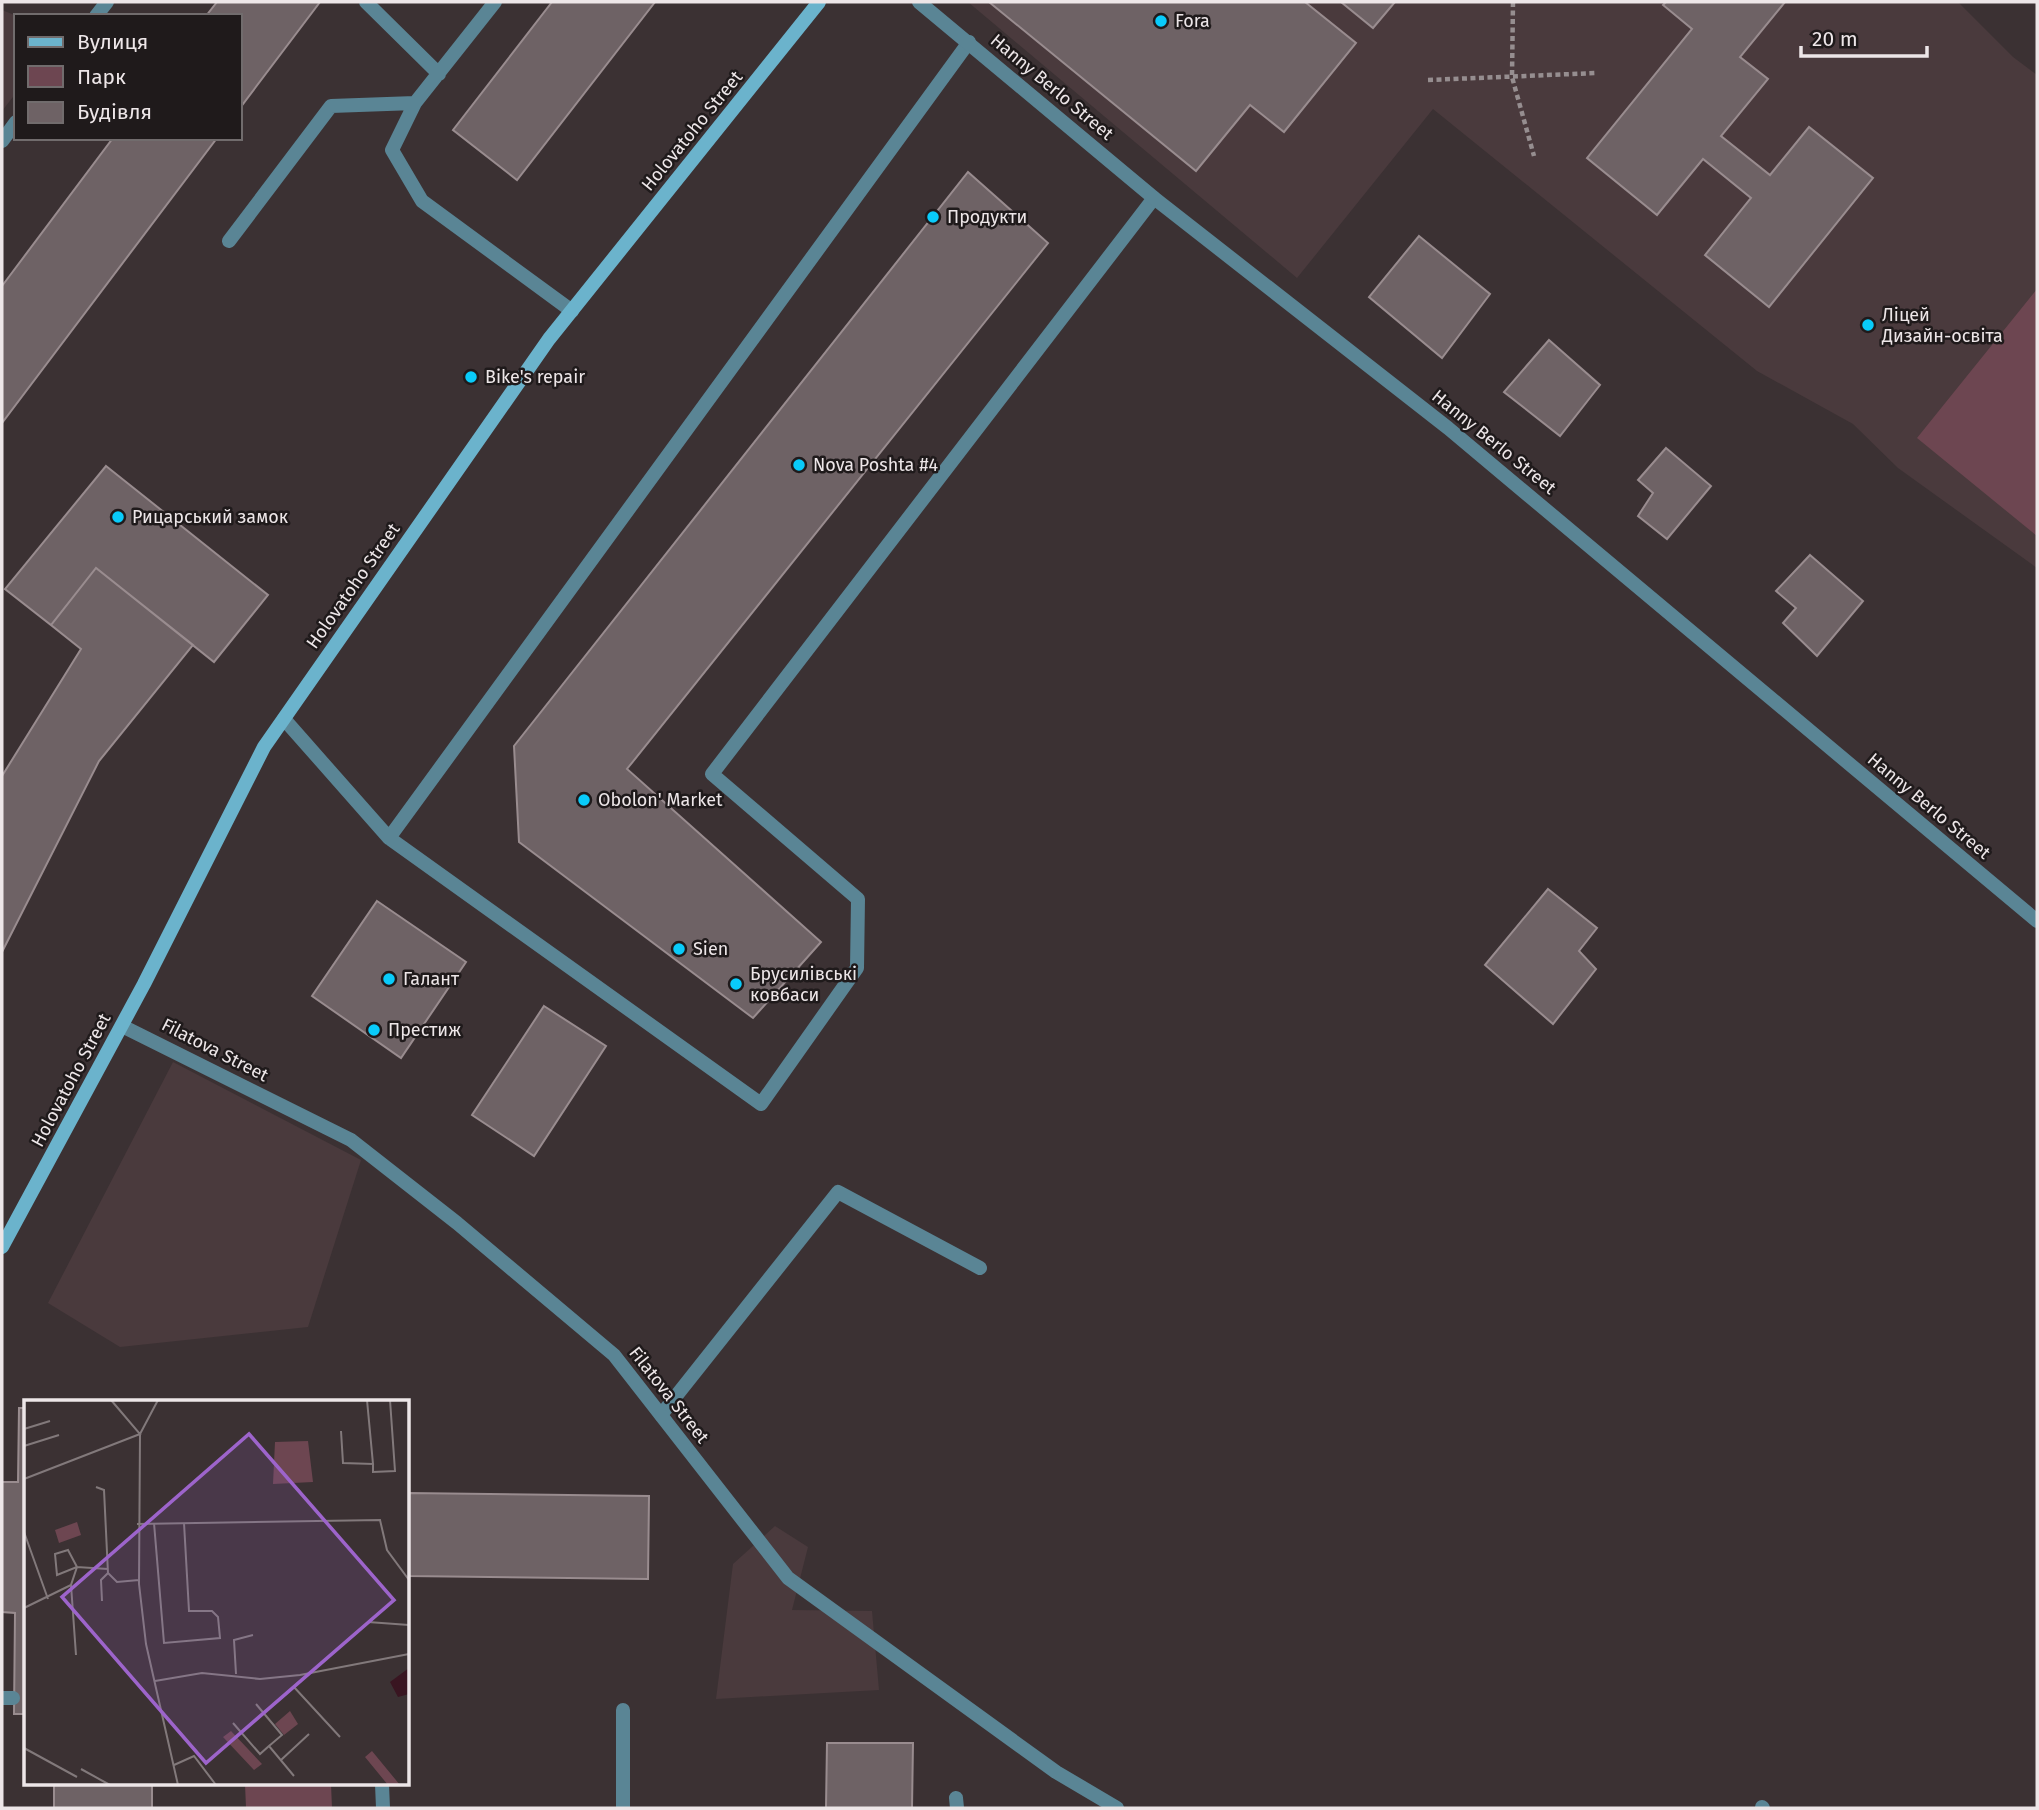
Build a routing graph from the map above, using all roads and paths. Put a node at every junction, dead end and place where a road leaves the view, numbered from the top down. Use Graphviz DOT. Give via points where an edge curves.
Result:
graph roads {
  1 [pos="366,2"];
  2 [pos="495,2"];
  3 [pos="819,2"];
  4 [pos="919,2"];
  5 [pos="1513,2"];
  6 [pos="969,42"];
  7 [pos="1597,73"];
  8 [pos="439,74"];
  9 [pos="1512,77"];
  10 [pos="1428,80"];
  11 [pos="415,103"];
  12 [pos="14,125"];
  13 [pos="2,141"];
  14 [pos="1534,156"];
  15 [pos="1154,198"];
  16 [pos="229,241"];
  17 [pos="572,311"];
  18 [pos="284,719"];
  19 [pos="389,838"];
  20 [pos="2037,921"];
  21 [pos="122,1026"];
  22 [pos="2,1247"];
  23 [pos="980,1268"];
  24 [pos="661,1415"];
  25 [pos="623,1710"];
  26 [pos="382,1786"];
  27 [pos="383,1808"];
  28 [pos="623,1808"];
  29 [pos="1117,1808"];
  1 -- 8 [label="street"];
  2 -- 8 [label="street"];
  3 -- 17 [label="main road, Holovatoho Street"];
  4 -- 6 [label="street, Hanny Berlo Street"];
  5 -- 9 [label="path"];
  6 -- 15 [label="street, Hanny Berlo Street"];
  6 -- 19 [label="street"];
  7 -- 9 [label="path"];
  8 -- 11 [label="street"];
  9 -- 10 [label="path"];
  9 -- 14 [label="path"];
  11 -- 16 [label="street" via="331,106"];
  11 -- 17 [label="street" via="392,150 422,201"];
  12 -- 13 [label="street"];
  15 -- 19 [label="street" via="712,775 858,899 857,968 761,1104"];
  15 -- 20 [label="street, Hanny Berlo Street" via="1448,428"];
  17 -- 18 [label="main road, Holovatoho Street"];
  18 -- 19 [label="street"];
  18 -- 21 [label="main road, Holovatoho Street" via="264,747"];
  21 -- 22 [label="main road, Holovatoho Street"];
  21 -- 24 [label="street, Filatova Street" via="351,1140 614,1355"];
  23 -- 24 [label="street" via="838,1192"];
  24 -- 29 [label="street, Filatova Street" via="788,1578 1056,1772"];
  25 -- 28 [label="street"];
  26 -- 27 [label="street"];
}
